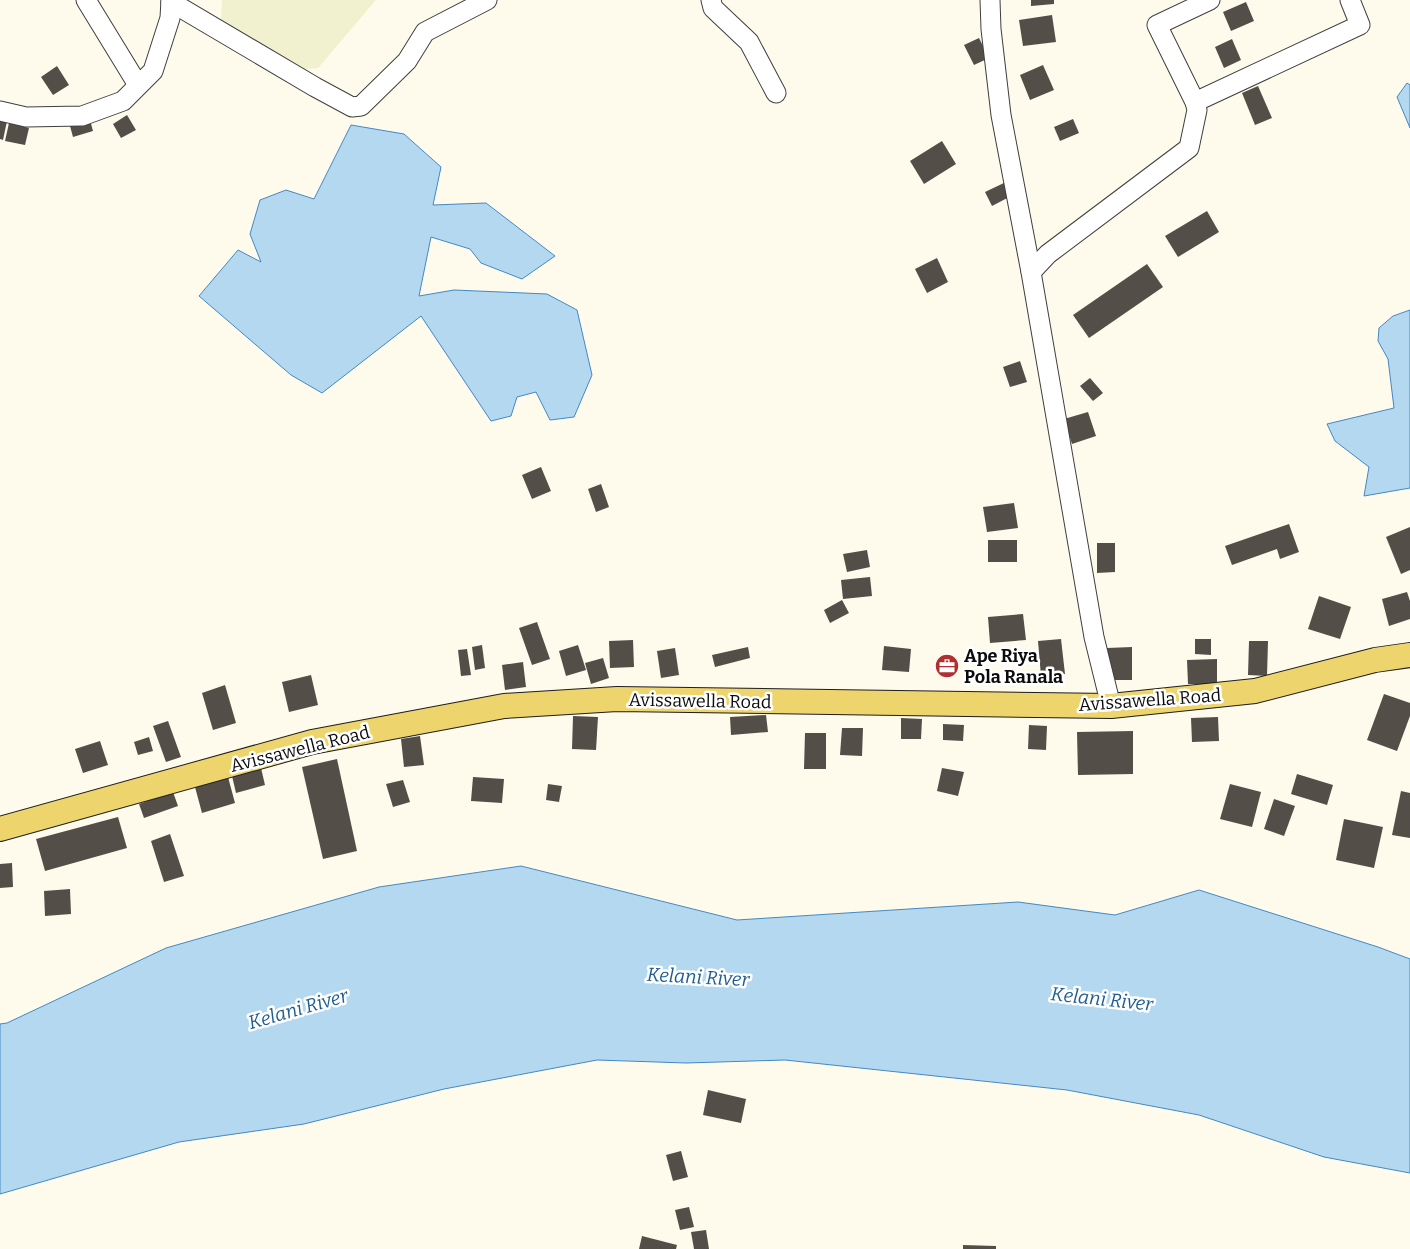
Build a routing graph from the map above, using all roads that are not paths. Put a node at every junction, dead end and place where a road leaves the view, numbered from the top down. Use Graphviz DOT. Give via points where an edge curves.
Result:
graph roads {
  1 [pos="86,0"];
  2 [pos="101,0"];
  3 [pos="487,0"];
  4 [pos="711,0"];
  5 [pos="990,0"];
  6 [pos="1210,0"];
  7 [pos="1350,0"];
  8 [pos="171,1"];
  9 [pos="98,19"];
  10 [pos="138,85"];
  11 [pos="776,92"];
  12 [pos="1195,102"];
  13 [pos="0,111"];
  14 [pos="1031,272"];
  15 [pos="1410,655"];
  16 [pos="1111,706"];
  17 [pos="0,828"];
  1 -- 9 [label="street"];
  2 -- 9 [label="street"];
  3 -- 8 [label="street" via="425,32 407,61 361,106 352,106"];
  4 -- 11 [label="street" via="713,8 750,42"];
  5 -- 14 [label="street" via="1001,115"];
  6 -- 12 [label="street" via="1157,25"];
  7 -- 12 [label="street" via="1360,25"];
  8 -- 10 [label="street" via="170,18 153,70"];
  9 -- 10 [label="street"];
  10 -- 13 [label="street" via="123,101 82,116 26,117"];
  12 -- 14 [label="street" via="1197,110 1189,148 1048,254"];
  14 -- 16 [label="street" via="1094,637"];
  15 -- 16 [label="main road, Avissawella Road" via="1375,660 1255,691"];
  16 -- 17 [label="main road, Avissawella Road" via="617,699 504,706 312,742"];
}
